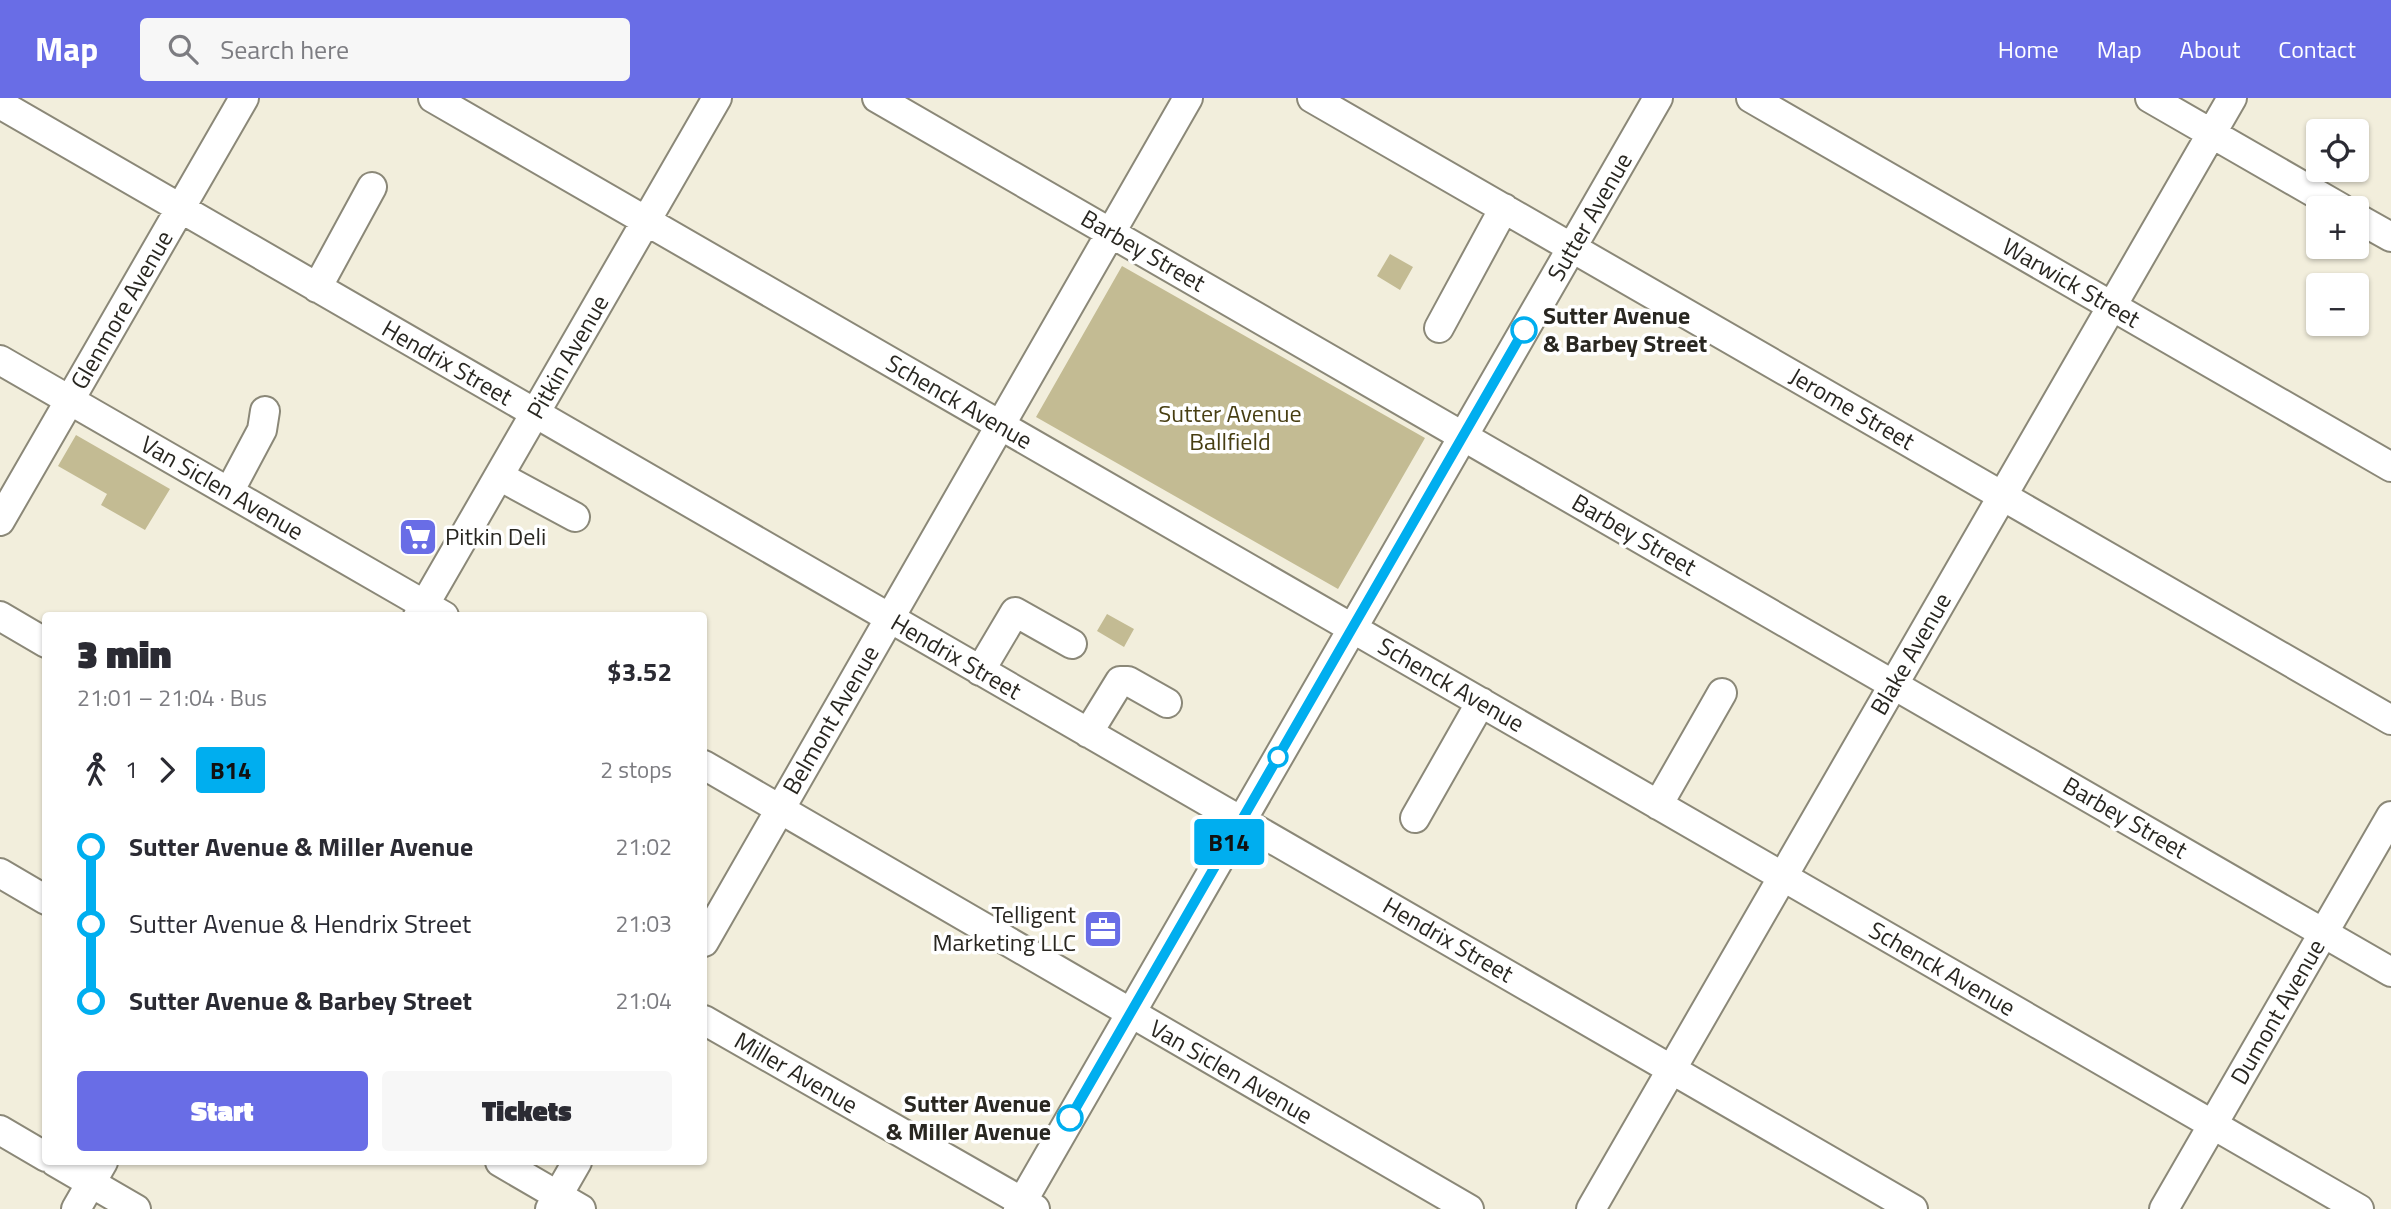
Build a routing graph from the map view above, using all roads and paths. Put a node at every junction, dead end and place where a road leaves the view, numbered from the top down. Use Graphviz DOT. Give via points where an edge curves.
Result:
graph roads {
  1 [pos="244,98"];
  2 [pos="433,98"];
  3 [pos="717,98"];
  4 [pos="877,98"];
  5 [pos="1188,98"];
  6 [pos="1312,98"];
  7 [pos="1658,98"];
  8 [pos="1751,98"];
  9 [pos="2150,98"];
  10 [pos="2232,98"];
  11 [pos="0,104"];
  12 [pos="2211,134"];
  13 [pos="372,187"];
  14 [pos="2320,196"];
  15 [pos="1504,208"];
  16 [pos="180,209"];
  17 [pos="646,221"];
  18 [pos="2369,225"];
  19 [pos="1111,233"];
  20 [pos="2391,237"];
  21 [pos="1572,247"];
  22 [pos="317,288"];
  23 [pos="2111,306"];
  24 [pos="1439,328"];
  25 [pos="0,360"];
  26 [pos="70,400"];
  27 [pos="265,411"];
  28 [pos="536,414"];
  29 [pos="1000,426"];
  30 [pos="1463,436"];
  31 [pos="2391,467"];
  32 [pos="499,476"];
  33 [pos="229,492"];
  34 [pos="2002,496"];
  35 [pos="575,517"];
  36 [pos="0,521"];
  37 [pos="429,612"];
  38 [pos="0,617"];
  39 [pos="889,619"];
  40 [pos="1352,628"];
  41 [pos="42,641"];
  42 [pos="1072,643"];
  43 [pos="980,671"];
  44 [pos="1894,684"];
  45 [pos="1722,693"];
  46 [pos="1167,702"];
  47 [pos="1481,702"];
  48 [pos="2391,720"];
  49 [pos="1088,733"];
  50 [pos="707,767"];
  51 [pos="1658,805"];
  52 [pos="780,808"];
  53 [pos="2391,816"];
  54 [pos="1415,818"];
  55 [pos="1241,821"];
  56 [pos="0,873"];
  57 [pos="1782,877"];
  58 [pos="42,898"];
  59 [pos="2324,933"];
  60 [pos="707,937"];
  61 [pos="2391,972"];
  62 [pos="1130,1013"];
  63 [pos="707,1022"];
  64 [pos="1671,1069"];
  65 [pos="2213,1125"];
  66 [pos="0,1130"];
  67 [pos="42,1155"];
  68 [pos="68,1165"];
  69 [pos="504,1165"];
  70 [pos="576,1165"];
  71 [pos="97,1172"];
  72 [pos="563,1205"];
  73 [pos="1025,1207"];
  74 [pos="76,1209"];
  75 [pos="135,1209"];
  76 [pos="1469,1209"];
  77 [pos="1591,1209"];
  78 [pos="1913,1209"];
  79 [pos="2164,1209"];
  80 [pos="2359,1209"];
  1 -- 16 [label="street, Glenmore Avenue"];
  2 -- 17 [label="street, Schenck Avenue"];
  3 -- 17 [label="street, Pitkin Avenue"];
  4 -- 19 [label="street, Barbey Street"];
  5 -- 19 [label="street, Belmont Avenue"];
  6 -- 15 [label="street, Jerome Street"];
  7 -- 21 [label="street, Sutter Avenue"];
  8 -- 23 [label="street, Warwick Street"];
  9 -- 12 [label="street"];
  10 -- 12 [label="street, Blake Avenue"];
  11 -- 16 [label="street, Hendrix Street"];
  12 -- 14 [label="street"];
  12 -- 23 [label="street, Blake Avenue"];
  13 -- 22 [label="street"];
  15 -- 21 [label="street, Jerome Street"];
  15 -- 24 [label="street"];
  16 -- 22 [label="street, Hendrix Street"];
  16 -- 26 [label="street, Glenmore Avenue"];
  17 -- 28 [label="street, Pitkin Avenue"];
  17 -- 29 [label="street, Schenck Avenue"];
  18 -- 20 [label="street"];
  19 -- 29 [label="street, Belmont Avenue"];
  19 -- 30 [label="street, Barbey Street"];
  21 -- 30 [label="street, Sutter Avenue"];
  21 -- 34 [label="street, Jerome Street"];
  22 -- 28 [label="street, Hendrix Street"];
  23 -- 31 [label="street, Warwick Street"];
  23 -- 34 [label="street, Blake Avenue"];
  25 -- 26 [label="street, Van Siclen Avenue"];
  26 -- 33 [label="street, Van Siclen Avenue"];
  26 -- 36 [label="street, Glenmore Avenue"];
  27 -- 33 [label="street" via="262,430"];
  28 -- 32 [label="street, Pitkin Avenue"];
  28 -- 39 [label="street, Hendrix Street"];
  29 -- 39 [label="street, Belmont Avenue"];
  29 -- 40 [label="street, Schenck Avenue"];
  30 -- 40 [label="street, Sutter Avenue"];
  30 -- 44 [label="street, Barbey Street"];
  32 -- 35 [label="street"];
  32 -- 37 [label="street, Pitkin Avenue"];
  33 -- 37 [label="street, Van Siclen Avenue"];
  34 -- 44 [label="street, Blake Avenue"];
  34 -- 48 [label="street, Jerome Street"];
  38 -- 41 [label="street"];
  39 -- 43 [label="street, Hendrix Street"];
  39 -- 52 [label="street, Belmont Avenue"];
  40 -- 47 [label="street, Schenck Avenue"];
  40 -- 55 [label="street, Sutter Avenue"];
  42 -- 43 [label="street" via="1015,612"];
  43 -- 49 [label="street, Hendrix Street"];
  44 -- 57 [label="street, Blake Avenue"];
  44 -- 59 [label="street, Barbey Street"];
  45 -- 51 [label="street"];
  46 -- 49 [label="street" via="1120,681"];
  47 -- 51 [label="street, Schenck Avenue"];
  47 -- 54 [label="street"];
  49 -- 55 [label="street, Hendrix Street"];
  50 -- 52 [label="street, Van Siclen Avenue"];
  51 -- 57 [label="street, Schenck Avenue"];
  52 -- 60 [label="street, Belmont Avenue"];
  52 -- 62 [label="street, Van Siclen Avenue"];
  53 -- 59 [label="street, Dumont Avenue"];
  55 -- 62 [label="street, Sutter Avenue"];
  55 -- 64 [label="street, Hendrix Street"];
  56 -- 58 [label="street"];
  57 -- 64 [label="street, Blake Avenue"];
  57 -- 65 [label="street, Schenck Avenue"];
  59 -- 61 [label="street, Barbey Street"];
  59 -- 65 [label="street, Dumont Avenue"];
  62 -- 73 [label="street, Sutter Avenue"];
  62 -- 76 [label="street, Van Siclen Avenue"];
  63 -- 73 [label="street, Miller Avenue"];
  64 -- 77 [label="street, Blake Avenue"];
  64 -- 78 [label="street, Hendrix Street"];
  65 -- 79 [label="street, Dumont Avenue"];
  65 -- 80 [label="street, Schenck Avenue"];
  66 -- 67 [label="street"];
  68 -- 71 [label="street"];
  69 -- 72 [label="street"];
  70 -- 72 [label="street"];
  71 -- 74 [label="street"];
  71 -- 75 [label="street"];
}
